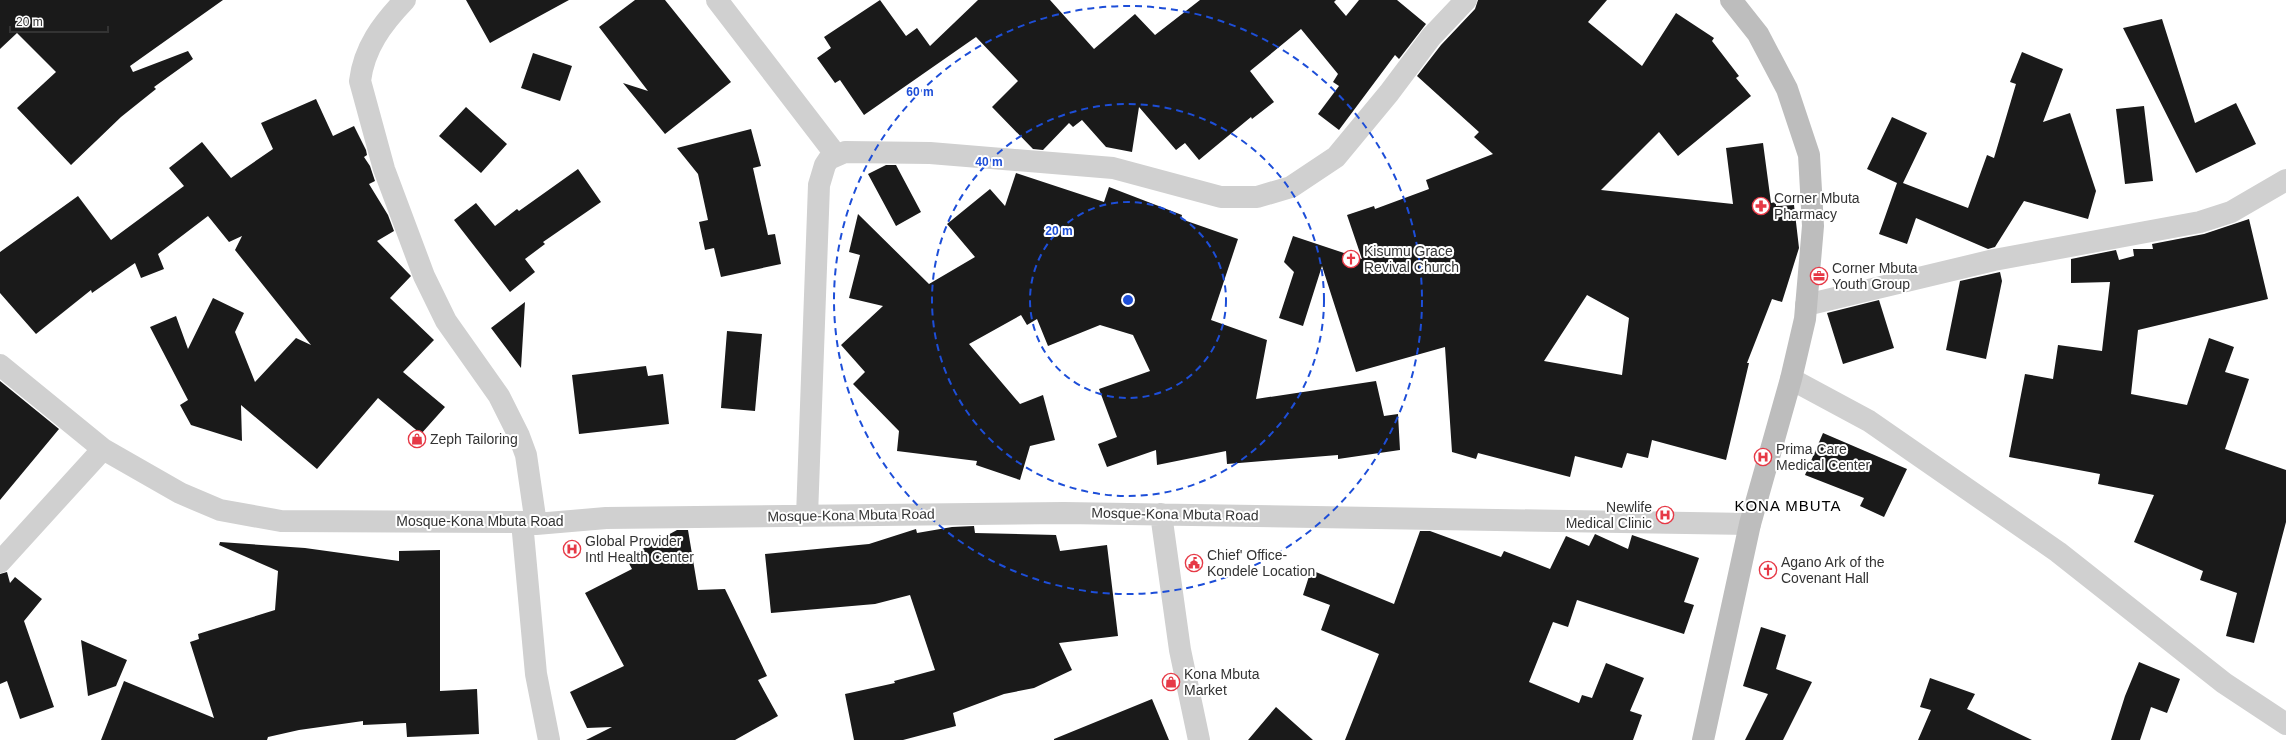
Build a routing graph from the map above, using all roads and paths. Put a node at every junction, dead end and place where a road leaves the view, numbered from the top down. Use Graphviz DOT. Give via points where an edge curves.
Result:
graph roads {
  1 [pos="405,0"];
  2 [pos="717,0"];
  3 [pos="1466,0"];
  4 [pos="1731,0"];
  5 [pos="836,155"];
  6 [pos="2286,180"];
  7 [pos="1806,304"];
  8 [pos="0,364"];
  9 [pos="1791,380"];
  10 [pos="103,449"];
  11 [pos="1161,514"];
  12 [pos="807,516"];
  13 [pos="529,523"];
  14 [pos="1750,524"];
  15 [pos="0,562"];
  16 [pos="2286,724"];
  17 [pos="549,740"];
  18 [pos="1199,740"];
  19 [pos="1703,740"];
  1 -- 13 [label="street" via="384,22 373,41 362,68 360,81 384,168 424,276 446,321 499,396 519,436 526,455"];
  2 -- 5 [label="street"];
  3 -- 5 [label="street" via="1431,37 1336,157 1291,187 1257,197 1221,197 1113,168 930,153 845,152"];
  4 -- 7 [label="street" via="1758,34 1787,89 1809,155 1813,226"];
  5 -- 12 [label="street" via="825,164 819,185"];
  6 -- 7 [label="street" via="2231,212 2200,222 1994,260"];
  7 -- 9 [label="street"];
  8 -- 10 [label="street, Mosque-Kona Mbuta Road"];
  9 -- 14 [label="street"];
  9 -- 16 [label="street" via="1869,421 2045,543 2224,682"];
  10 -- 13 [label="street, Mosque-Kona Mbuta Road" via="180,493 220,510 281,522"];
  10 -- 15 [label="street"];
  11 -- 12 [label="street, Mosque-Kona Mbuta Road"];
  11 -- 14 [label="street, Mosque-Kona Mbuta Road"];
  11 -- 18 [label="street" via="1180,650"];
  12 -- 13 [label="street, Mosque-Kona Mbuta Road" via="606,518"];
  13 -- 17 [label="street" via="536,674"];
  14 -- 19 [label="street"];
}
